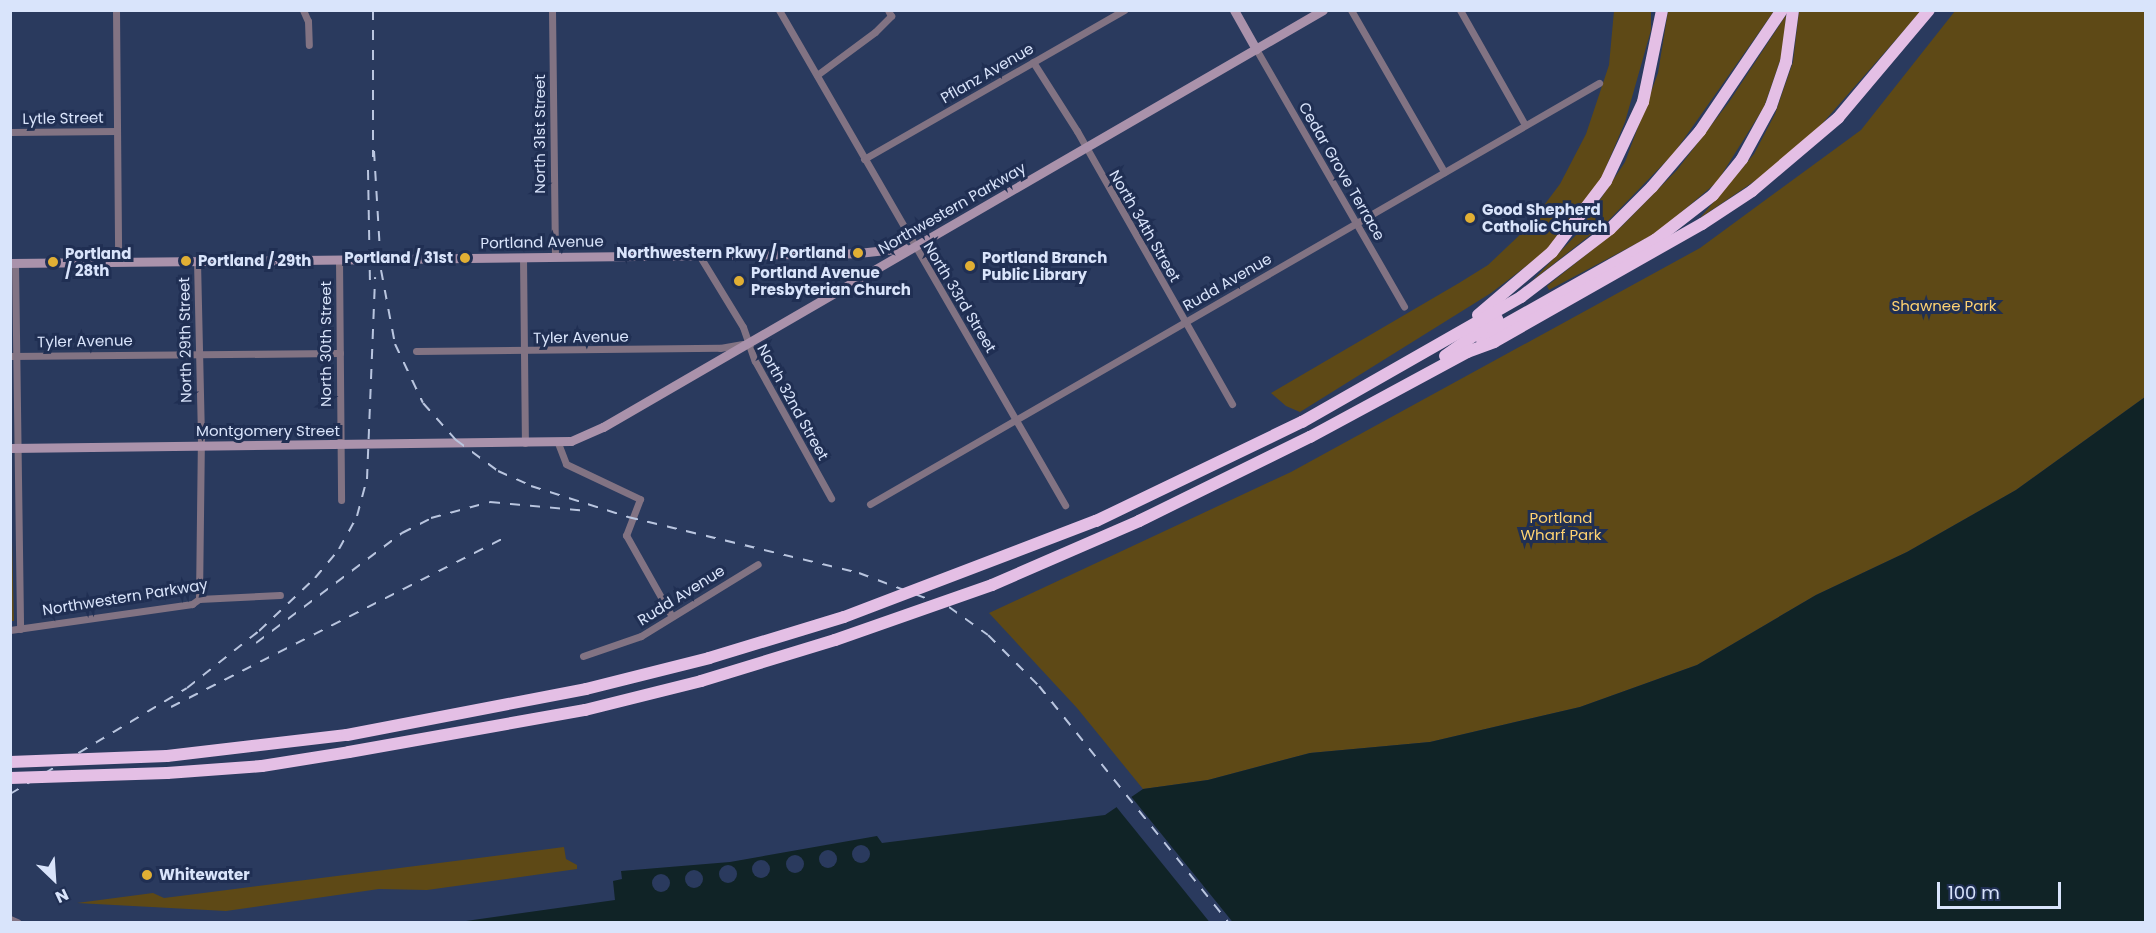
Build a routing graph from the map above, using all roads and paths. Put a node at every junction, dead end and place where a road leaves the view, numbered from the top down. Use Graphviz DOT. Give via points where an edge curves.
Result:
graph roads {
  1 [pos="116,10"];
  2 [pos="303,10"];
  3 [pos="552,10"];
  4 [pos="779,10"];
  5 [pos="888,10"];
  6 [pos="1124,10"];
  7 [pos="1234,10"];
  8 [pos="1323,10"];
  9 [pos="1351,10"];
  10 [pos="1460,10"];
  11 [pos="1662,10"];
  12 [pos="1782,10"];
  13 [pos="1786,10"];
  14 [pos="1793,10"];
  15 [pos="1929,10"];
  16 [pos="309,45"];
  17 [pos="1256,49"];
  18 [pos="1033,62"];
  19 [pos="817,75"];
  20 [pos="1599,83"];
  21 [pos="1526,125"];
  22 [pos="117,131"];
  23 [pos="10,132"];
  24 [pos="1087,147"];
  25 [pos="864,159"];
  26 [pos="1444,172"];
  27 [pos="1356,223"];
  28 [pos="914,247"];
  29 [pos="699,255"];
  30 [pos="555,256"];
  31 [pos="523,257"];
  32 [pos="339,259"];
  33 [pos="366,259"];
  34 [pos="387,259"];
  35 [pos="197,261"];
  36 [pos="118,262"];
  37 [pos="13,263"];
  38 [pos="1404,306"];
  39 [pos="1185,322"];
  40 [pos="1451,336"];
  41 [pos="746,344"];
  42 [pos="416,351"];
  43 [pos="525,351"];
  44 [pos="1467,352"];
  45 [pos="340,353"];
  46 [pos="198,354"];
  47 [pos="13,356"];
  48 [pos="1405,385"];
  49 [pos="1232,404"];
  50 [pos="1016,420"];
  51 [pos="525,443"];
  52 [pos="558,443"];
  53 [pos="340,445"];
  54 [pos="201,446"];
  55 [pos="14,448"];
  56 [pos="831,498"];
  57 [pos="341,500"];
  58 [pos="870,504"];
  59 [pos="1065,505"];
  60 [pos="758,564"];
  61 [pos="280,595"];
  62 [pos="199,599"];
  63 [pos="671,615"];
  64 [pos="20,628"];
  65 [pos="10,630"];
  66 [pos="583,656"];
  67 [pos="10,762"];
  68 [pos="10,778"];
  69 [pos="10,919"];
  70 [pos="17,922"];
  1 -- 22 [label="street"];
  2 -- 16 [label="street" via="308,21"];
  3 -- 30 [label="street, North 31st Street"];
  4 -- 19 [label="street, North 33rd Street"];
  5 -- 19 [label="street" via="891,16 875,32"];
  6 -- 18 [label="street, Pflanz Avenue"];
  7 -- 17 [label="street"];
  8 -- 17 [label="street, Northwestern Parkway"];
  9 -- 26 [label="street"];
  10 -- 21 [label="street"];
  11 -- 40 [label="highway" via="1643,102 1621,155 1599,194 1542,262"];
  12 -- 40 [label="highway" via="1700,131 1637,203 1548,279"];
  13 -- 48 [label="highway" via="1696,144 1638,209 1590,251"];
  14 -- 44 [label="highway" via="1777,92 1758,134 1733,171 1702,205 1655,240 1481,338"];
  15 -- 44 [label="highway" via="1838,118 1752,191 1702,224 1494,342"];
  17 -- 24 [label="street, Northwestern Parkway"];
  17 -- 27 [label="street, Cedar Grove Terrace"];
  18 -- 24 [label="street, North 34th Street"];
  18 -- 25 [label="street, Pflanz Avenue"];
  19 -- 25 [label="street, North 33rd Street"];
  20 -- 21 [label="street, Rudd Avenue"];
  21 -- 26 [label="street, Rudd Avenue"];
  22 -- 23 [label="street, Lytle Street"];
  22 -- 36 [label="street"];
  24 -- 28 [label="street, Northwestern Parkway"];
  24 -- 39 [label="street, North 34th Street"];
  25 -- 28 [label="street, North 33rd Street"];
  26 -- 27 [label="street, Rudd Avenue"];
  27 -- 38 [label="street, Cedar Grove Terrace"];
  27 -- 39 [label="street, Rudd Avenue"];
  28 -- 29 [label="street, Portland Avenue" via="880,253"];
  28 -- 41 [label="street, Northwestern Parkway"];
  28 -- 50 [label="street, North 33rd Street"];
  29 -- 30 [label="street, Portland Avenue"];
  29 -- 41 [label="street, North 32nd Street" via="743,327"];
  30 -- 31 [label="street, Portland Avenue"];
  31 -- 34 [label="street, Portland Avenue"];
  31 -- 43 [label="street"];
  32 -- 33 [label="street"];
  32 -- 35 [label="street"];
  32 -- 45 [label="street, North 30th Street"];
  35 -- 36 [label="street"];
  35 -- 46 [label="street, North 29th Street"];
  36 -- 37 [label="street"];
  37 -- 47 [label="street"];
  39 -- 49 [label="street, North 34th Street"];
  39 -- 50 [label="street, Rudd Avenue"];
  40 -- 67 [label="highway, bridge" via="1302,422 1096,521 844,617 709,658 586,690 347,735 167,756"];
  41 -- 43 [label="street, Tyler Avenue" via="720,348"];
  41 -- 52 [label="street, Northwestern Parkway" via="603,427"];
  41 -- 56 [label="street, North 32nd Street"];
  42 -- 43 [label="street, Tyler Avenue"];
  43 -- 51 [label="street"];
  44 -- 48 [label="highway"];
  45 -- 46 [label="street, Tyler Avenue"];
  45 -- 53 [label="street, North 30th Street"];
  46 -- 47 [label="street, Tyler Avenue"];
  46 -- 54 [label="street, North 29th Street"];
  47 -- 55 [label="street"];
  48 -- 68 [label="highway, bridge" via="1214,486 1002,580 835,640 701,681 585,710 262,765 167,773"];
  50 -- 58 [label="street, Rudd Avenue"];
  50 -- 59 [label="street, North 33rd Street"];
  51 -- 52 [label="street, Northwestern Parkway"];
  51 -- 53 [label="street, Montgomery Street"];
  52 -- 63 [label="street" via="566,464 640,500 626,535"];
  53 -- 54 [label="street, Montgomery Street"];
  53 -- 57 [label="street, North 30th Street"];
  54 -- 55 [label="street, Montgomery Street"];
  54 -- 62 [label="street, North 29th Street"];
  55 -- 64 [label="street"];
  60 -- 63 [label="street, Rudd Avenue"];
  61 -- 62 [label="street, Northwestern Parkway"];
  62 -- 64 [label="street, Northwestern Parkway" via="192,604"];
  63 -- 66 [label="street, Rudd Avenue" via="641,636"];
  64 -- 65 [label="street, Northwestern Parkway"];
  69 -- 70 [label="street"];
}
